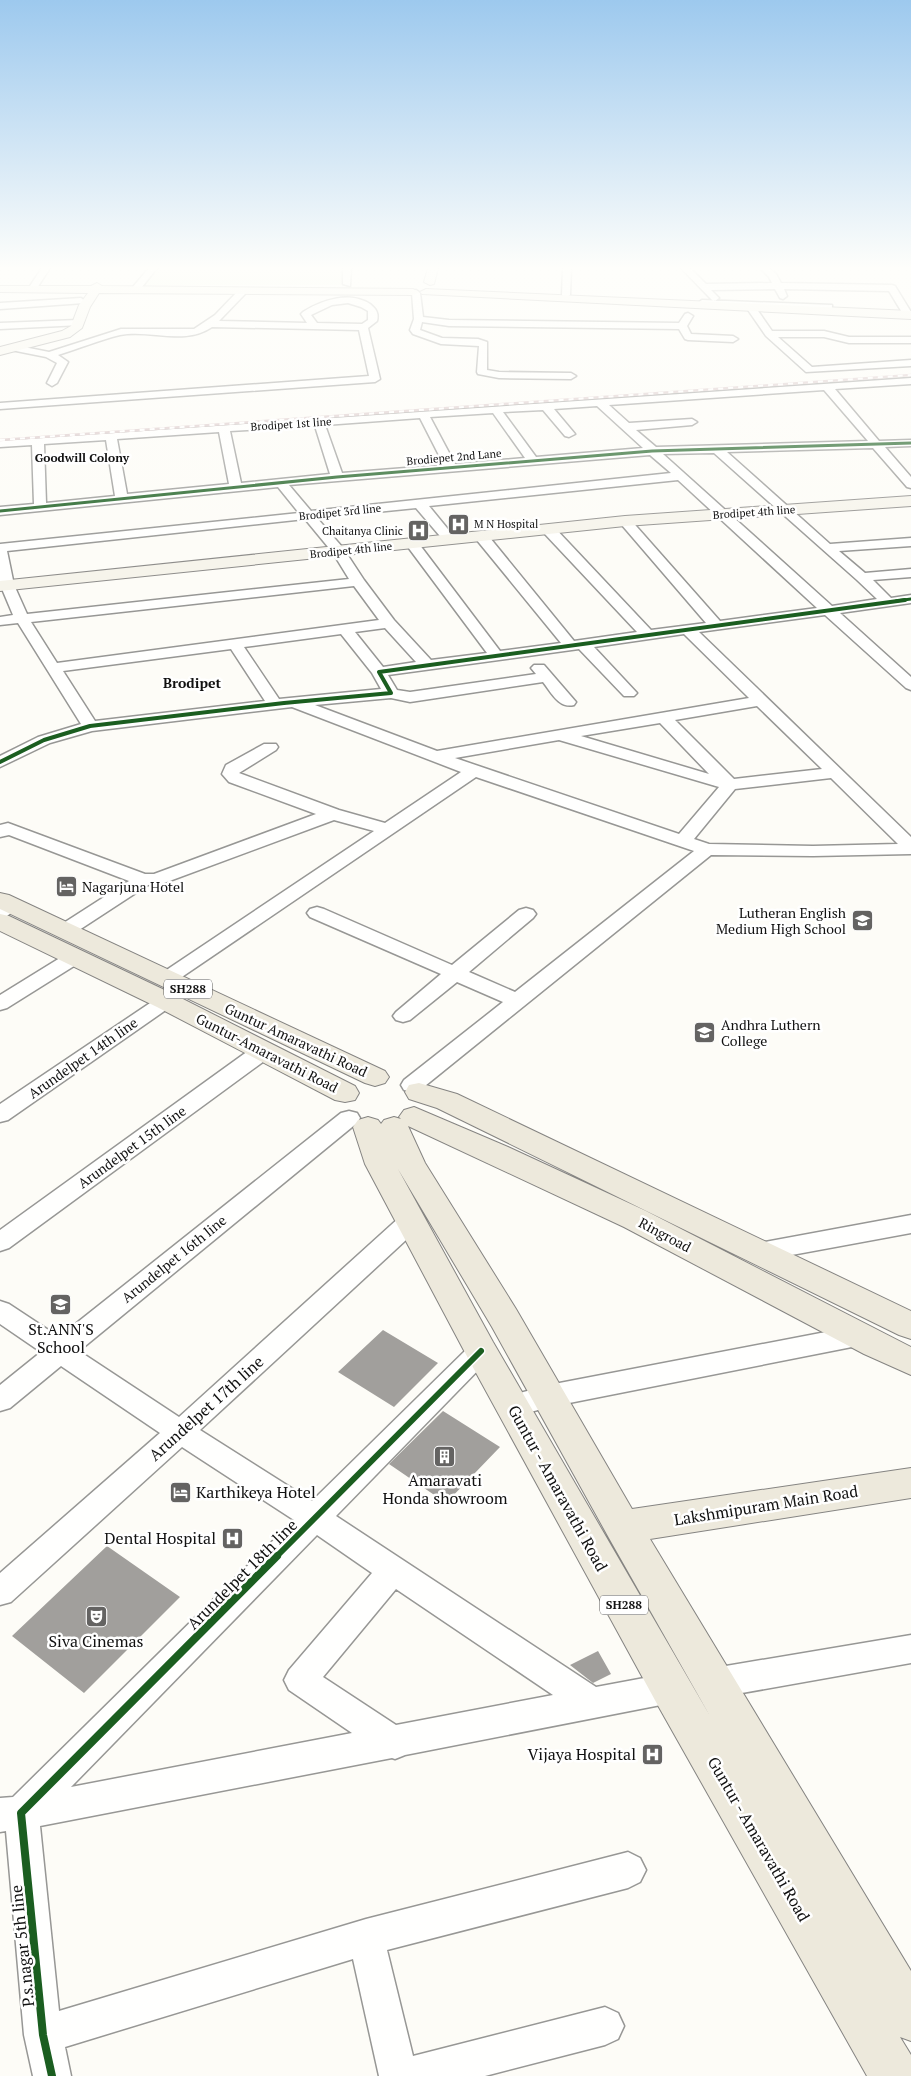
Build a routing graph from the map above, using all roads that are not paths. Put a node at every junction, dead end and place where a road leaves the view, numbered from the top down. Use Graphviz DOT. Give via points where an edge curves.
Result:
graph roads {
  1 [pos="61,365"];
  2 [pos="372,365"];
  3 [pos="483,365"];
  4 [pos="804,365"];
  5 [pos="884,365"];
  6 [pos="571,376"];
  7 [pos="52,383"];
  8 [pos="909,383"];
  9 [pos="826,386"];
  10 [pos="599,402"];
  11 [pos="0,406"];
  12 [pos="546,406"];
  13 [pos="495,409"];
  14 [pos="423,414"];
  15 [pos="318,422"];
  16 [pos="692,422"];
  17 [pos="626,426"];
  18 [pos="224,428"];
  19 [pos="569,434"];
  20 [pos="111,436"];
  21 [pos="38,442"];
  22 [pos="0,444"];
  23 [pos="911,444"];
  24 [pos="878,445"];
  25 [pos="718,450"];
  26 [pos="652,451"];
  27 [pos="533,461"];
  28 [pos="451,467"];
  29 [pos="680,476"];
  30 [pos="337,477"];
  31 [pos="910,482"];
  32 [pos="281,483"];
  33 [pos="236,488"];
  34 [pos="122,499"];
  35 [pos="911,501"];
  36 [pos="419,503"];
  37 [pos="40,508"];
  38 [pos="784,510"];
  39 [pos="0,511"];
  40 [pos="722,514"];
  41 [pos="308,515"];
  42 [pos="625,521"];
  43 [pos="548,528"];
  44 [pos="481,536"];
  45 [pos="450,539"];
  46 [pos="911,542"];
  47 [pos="411,543"];
  48 [pos="827,548"];
  49 [pos="0,549"];
  50 [pos="338,551"];
  51 [pos="911,573"];
  52 [pos="862,577"];
  53 [pos="358,582"];
  54 [pos="3,586"];
  55 [pos="911,598"];
  56 [pos="887,601"];
  57 [pos="828,610"];
  58 [pos="22,619"];
  59 [pos="0,621"];
  60 [pos="389,623"];
  61 [pos="716,625"];
  62 [pos="687,629"];
  63 [pos="346,630"];
  64 [pos="647,634"];
  65 [pos="236,645"];
  66 [pos="577,645"];
  67 [pos="525,651"];
  68 [pos="496,655"];
  69 [pos="427,665"];
  70 [pos="52,668"];
  71 [pos="379,672"];
  72 [pos="547,678"];
  73 [pos="911,685"];
  74 [pos="391,693"];
  75 [pos="629,693"];
  76 [pos="760,701"];
  77 [pos="294,702"];
  78 [pos="568,702"];
  79 [pos="275,704"];
  80 [pos="663,717"];
  81 [pos="90,726"];
  82 [pos="558,734"];
  83 [pos="270,747"];
  84 [pos="436,756"];
  85 [pos="0,762"];
  86 [pos="474,771"];
  87 [pos="834,773"];
  88 [pos="730,784"];
  89 [pos="333,814"];
  90 [pos="388,829"];
  91 [pos="0,832"];
  92 [pos="683,841"];
  93 [pos="707,848"];
  94 [pos="911,848"];
  95 [pos="143,880"];
  96 [pos="3,909"];
  97 [pos="317,913"];
  98 [pos="526,914"];
  99 [pos="66,930"];
  100 [pos="75,957"];
  101 [pos="456,973"];
  102 [pos="166,990"];
  103 [pos="516,1000"];
  104 [pos="0,1004"];
  105 [pos="403,1016"];
  106 [pos="263,1051"];
  107 [pos="375,1077"];
  108 [pos="386,1108"];
  109 [pos="0,1115"];
  110 [pos="410,1222"];
  111 [pos="911,1224"];
  112 [pos="0,1242"];
  113 [pos="759,1252"];
  114 [pos="0,1311"];
  115 [pos="911,1326"];
  116 [pos="857,1336"];
  117 [pos="481,1351"];
  118 [pos="60,1353"];
  119 [pos="911,1362"];
  120 [pos="549,1396"];
  121 [pos="0,1400"];
  122 [pos="512,1406"];
  123 [pos="180,1432"];
  124 [pos="911,1483"];
  125 [pos="315,1518"];
  126 [pos="622,1528"];
  127 [pos="393,1570"];
  128 [pos="0,1592"];
  129 [pos="911,1649"];
  130 [pos="714,1683"];
  131 [pos="671,1688"];
  132 [pos="592,1703"];
  133 [pos="395,1743"];
  134 [pos="10,1814"];
  135 [pos="628,1870"];
  136 [pos="366,1938"];
  137 [pos="911,2018"];
  138 [pos="605,2026"];
  139 [pos="43,2035"];
  140 [pos="52,2076"];
  141 [pos="398,2076"];
  142 [pos="411,2076"];
  143 [pos="895,2076"];
  1 -- 7 [label="street"];
  2 -- 11 [label="street" via="375,380"];
  3 -- 6 [label="street" via="482,372 499,375"];
  4 -- 5 [label="street" via="810,370"];
  8 -- 9 [label="street, Brodipet 1st line"];
  9 -- 10 [label="street, Brodipet 1st line"];
  9 -- 24 [label="street"];
  10 -- 12 [label="street, Brodipet 1st line"];
  10 -- 17 [label="street"];
  12 -- 13 [label="street, Brodipet 1st line"];
  12 -- 19 [label="street"];
  13 -- 14 [label="street, Brodipet 1st line"];
  13 -- 27 [label="street"];
  14 -- 15 [label="street, Brodipet 1st line"];
  14 -- 28 [label="street"];
  15 -- 18 [label="street, Brodipet 1st line"];
  15 -- 30 [label="street"];
  16 -- 17 [label="street"];
  17 -- 26 [label="street"];
  18 -- 20 [label="street, Brodipet 1st line"];
  18 -- 33 [label="street"];
  20 -- 21 [label="street, Brodipet 1st line"];
  20 -- 34 [label="street"];
  21 -- 22 [label="street, Brodipet 1st line"];
  21 -- 37 [label="street"];
  23 -- 24 [label="street, Brodiepet 2nd Lane"];
  24 -- 25 [label="street, Brodiepet 2nd Lane"];
  24 -- 31 [label="street"];
  25 -- 26 [label="street, Brodiepet 2nd Lane"];
  25 -- 38 [label="street"];
  26 -- 27 [label="street, Brodiepet 2nd Lane"];
  26 -- 29 [label="street"];
  27 -- 28 [label="street, Brodiepet 2nd Lane"];
  28 -- 30 [label="street, Brodiepet 2nd Lane"];
  29 -- 36 [label="street, Brodipet 3rd line"];
  29 -- 40 [label="street"];
  30 -- 32 [label="street, Brodiepet 2nd Lane"];
  32 -- 33 [label="street, Brodiepet 2nd Lane"];
  32 -- 41 [label="street"];
  33 -- 34 [label="street, Brodiepet 2nd Lane"];
  34 -- 37 [label="street, Brodiepet 2nd Lane"];
  35 -- 38 [label="street, Brodipet 4th line"];
  36 -- 41 [label="street, Brodipet 3rd line"];
  36 -- 45 [label="street"];
  37 -- 39 [label="street, Brodiepet 2nd Lane"];
  38 -- 40 [label="street, Brodipet 4th line"];
  38 -- 48 [label="street"];
  40 -- 42 [label="street, Brodipet 4th line"];
  40 -- 57 [label="street"];
  41 -- 49 [label="street, Brodipet 3rd line"];
  41 -- 50 [label="street"];
  42 -- 43 [label="street, Brodipet 4th line"];
  42 -- 61 [label="street"];
  43 -- 44 [label="street, Brodipet 4th line"];
  43 -- 64 [label="street"];
  44 -- 45 [label="street, Brodipet 4th line"];
  44 -- 66 [label="street"];
  45 -- 47 [label="street, Brodipet 4th line"];
  46 -- 48 [label="street"];
  47 -- 50 [label="street, Brodipet 4th line"];
  47 -- 68 [label="street"];
  48 -- 52 [label="street"];
  49 -- 54 [label="street"];
  50 -- 53 [label="street"];
  50 -- 54 [label="street, Brodipet 4th line"];
  51 -- 52 [label="street"];
  52 -- 56 [label="street"];
  53 -- 58 [label="street"];
  53 -- 60 [label="street"];
  54 -- 58 [label="street"];
  55 -- 56 [label="street"];
  56 -- 57 [label="street"];
  57 -- 61 [label="street"];
  57 -- 73 [label="street"];
  58 -- 59 [label="street"];
  58 -- 70 [label="street"];
  60 -- 63 [label="street"];
  60 -- 69 [label="street"];
  61 -- 62 [label="street"];
  62 -- 64 [label="street"];
  62 -- 76 [label="street"];
  63 -- 65 [label="street"];
  63 -- 71 [label="street"];
  64 -- 66 [label="street"];
  65 -- 70 [label="street"];
  65 -- 79 [label="street"];
  66 -- 67 [label="street"];
  66 -- 75 [label="street"];
  67 -- 68 [label="street"];
  67 -- 72 [label="street"];
  68 -- 69 [label="street"];
  69 -- 71 [label="street"];
  70 -- 81 [label="street"];
  71 -- 74 [label="street"];
  72 -- 74 [label="street" via="410,697"];
  72 -- 78 [label="street"];
  74 -- 77 [label="street"];
  76 -- 80 [label="street"];
  76 -- 87 [label="street"];
  77 -- 79 [label="street"];
  77 -- 84 [label="street"];
  79 -- 81 [label="street"];
  80 -- 82 [label="street"];
  80 -- 88 [label="street"];
  81 -- 85 [label="street" via="44,740"];
  82 -- 84 [label="street"];
  82 -- 88 [label="street"];
  83 -- 89 [label="street" via="232,769 230,774"];
  84 -- 86 [label="street"];
  86 -- 90 [label="street, Arundelpet 14th line"];
  86 -- 92 [label="street"];
  87 -- 88 [label="street"];
  87 -- 94 [label="street"];
  88 -- 92 [label="street"];
  89 -- 90 [label="street"];
  89 -- 95 [label="street" via="157,879"];
  90 -- 102 [label="street, Arundelpet 14th line"];
  91 -- 95 [label="street" via="8,828"];
  92 -- 93 [label="street"];
  93 -- 94 [label="street" via="813,851"];
  93 -- 103 [label="street, Arundelpet 16th line"];
  95 -- 99 [label="street"];
  96 -- 99 [label="main road, Guntur Amaravathi Road / SH288"];
  96 -- 100 [label="main road, Guntur-Amaravathi Road / SH288"];
  97 -- 101 [label="street"];
  98 -- 101 [label="street"];
  99 -- 102 [label="main road, Guntur Amaravathi Road / SH288"];
  100 -- 102 [label="main road, Guntur-Amaravathi Road / SH288"];
  100 -- 104 [label="street"];
  101 -- 103 [label="street"];
  101 -- 105 [label="street"];
  102 -- 106 [label="main road, Guntur-Amaravathi Road / SH288"];
  102 -- 107 [label="main road, Guntur Amaravathi Road / SH288"];
  102 -- 109 [label="street, Arundelpet 14th line"];
  103 -- 108 [label="street, Arundelpet 16th line"];
  106 -- 108 [label="main road, Guntur-Amaravathi Road / SH288"];
  106 -- 112 [label="street, Arundelpet 15th line"];
  107 -- 108 [label="main road, SH288" via="395,1078"];
  107 -- 108 [label="main road" via="357,1083"];
  108 -- 110 [label="main road, Guntur - Amaravathi Road / SH288" via="380,1164"];
  108 -- 113 [label="main road, Ringroad" via="447,1101"];
  108 -- 116 [label="main road, Ringroad" via="544,1175"];
  108 -- 118 [label="street, Arundelpet 16th line"];
  108 -- 120 [label="main road, SH288" via="410,1164"];
  110 -- 117 [label="main road, Guntur - Amaravathi Road / SH288"];
  110 -- 123 [label="street, Arundelpet 17th line"];
  111 -- 113 [label="street"];
  113 -- 115 [label="main road, Ringroad"];
  114 -- 118 [label="street"];
  116 -- 119 [label="main road, Ringroad"];
  116 -- 120 [label="street"];
  117 -- 122 [label="main road, Guntur - Amaravathi Road / SH288"];
  117 -- 125 [label="street, Arundelpet 18th line"];
  118 -- 121 [label="street, Arundelpet 16th line"];
  118 -- 123 [label="street"];
  120 -- 122 [label="street"];
  120 -- 126 [label="main road, SH288"];
  122 -- 131 [label="main road, Guntur - Amaravathi Road / SH288"];
  123 -- 125 [label="street"];
  123 -- 128 [label="street, Arundelpet 17th line"];
  124 -- 126 [label="main road, Lakshmipuram Main Road"];
  125 -- 127 [label="street"];
  125 -- 134 [label="street, Arundelpet 18th line"];
  126 -- 130 [label="main road, SH288"];
  127 -- 132 [label="street"];
  127 -- 133 [label="street" via="300,1680"];
  129 -- 130 [label="street"];
  130 -- 137 [label="main road, SH288"];
  131 -- 132 [label="street"];
  131 -- 143 [label="main road, Guntur - Amaravathi Road / SH288"];
  132 -- 133 [label="street"];
  133 -- 134 [label="street"];
  134 -- 139 [label="street, P.s.nagar 5th line"];
  135 -- 136 [label="street"];
  136 -- 139 [label="street"];
  136 -- 141 [label="street"];
  138 -- 142 [label="street"];
  139 -- 140 [label="street, P.s.nagar 5th line"];
}
